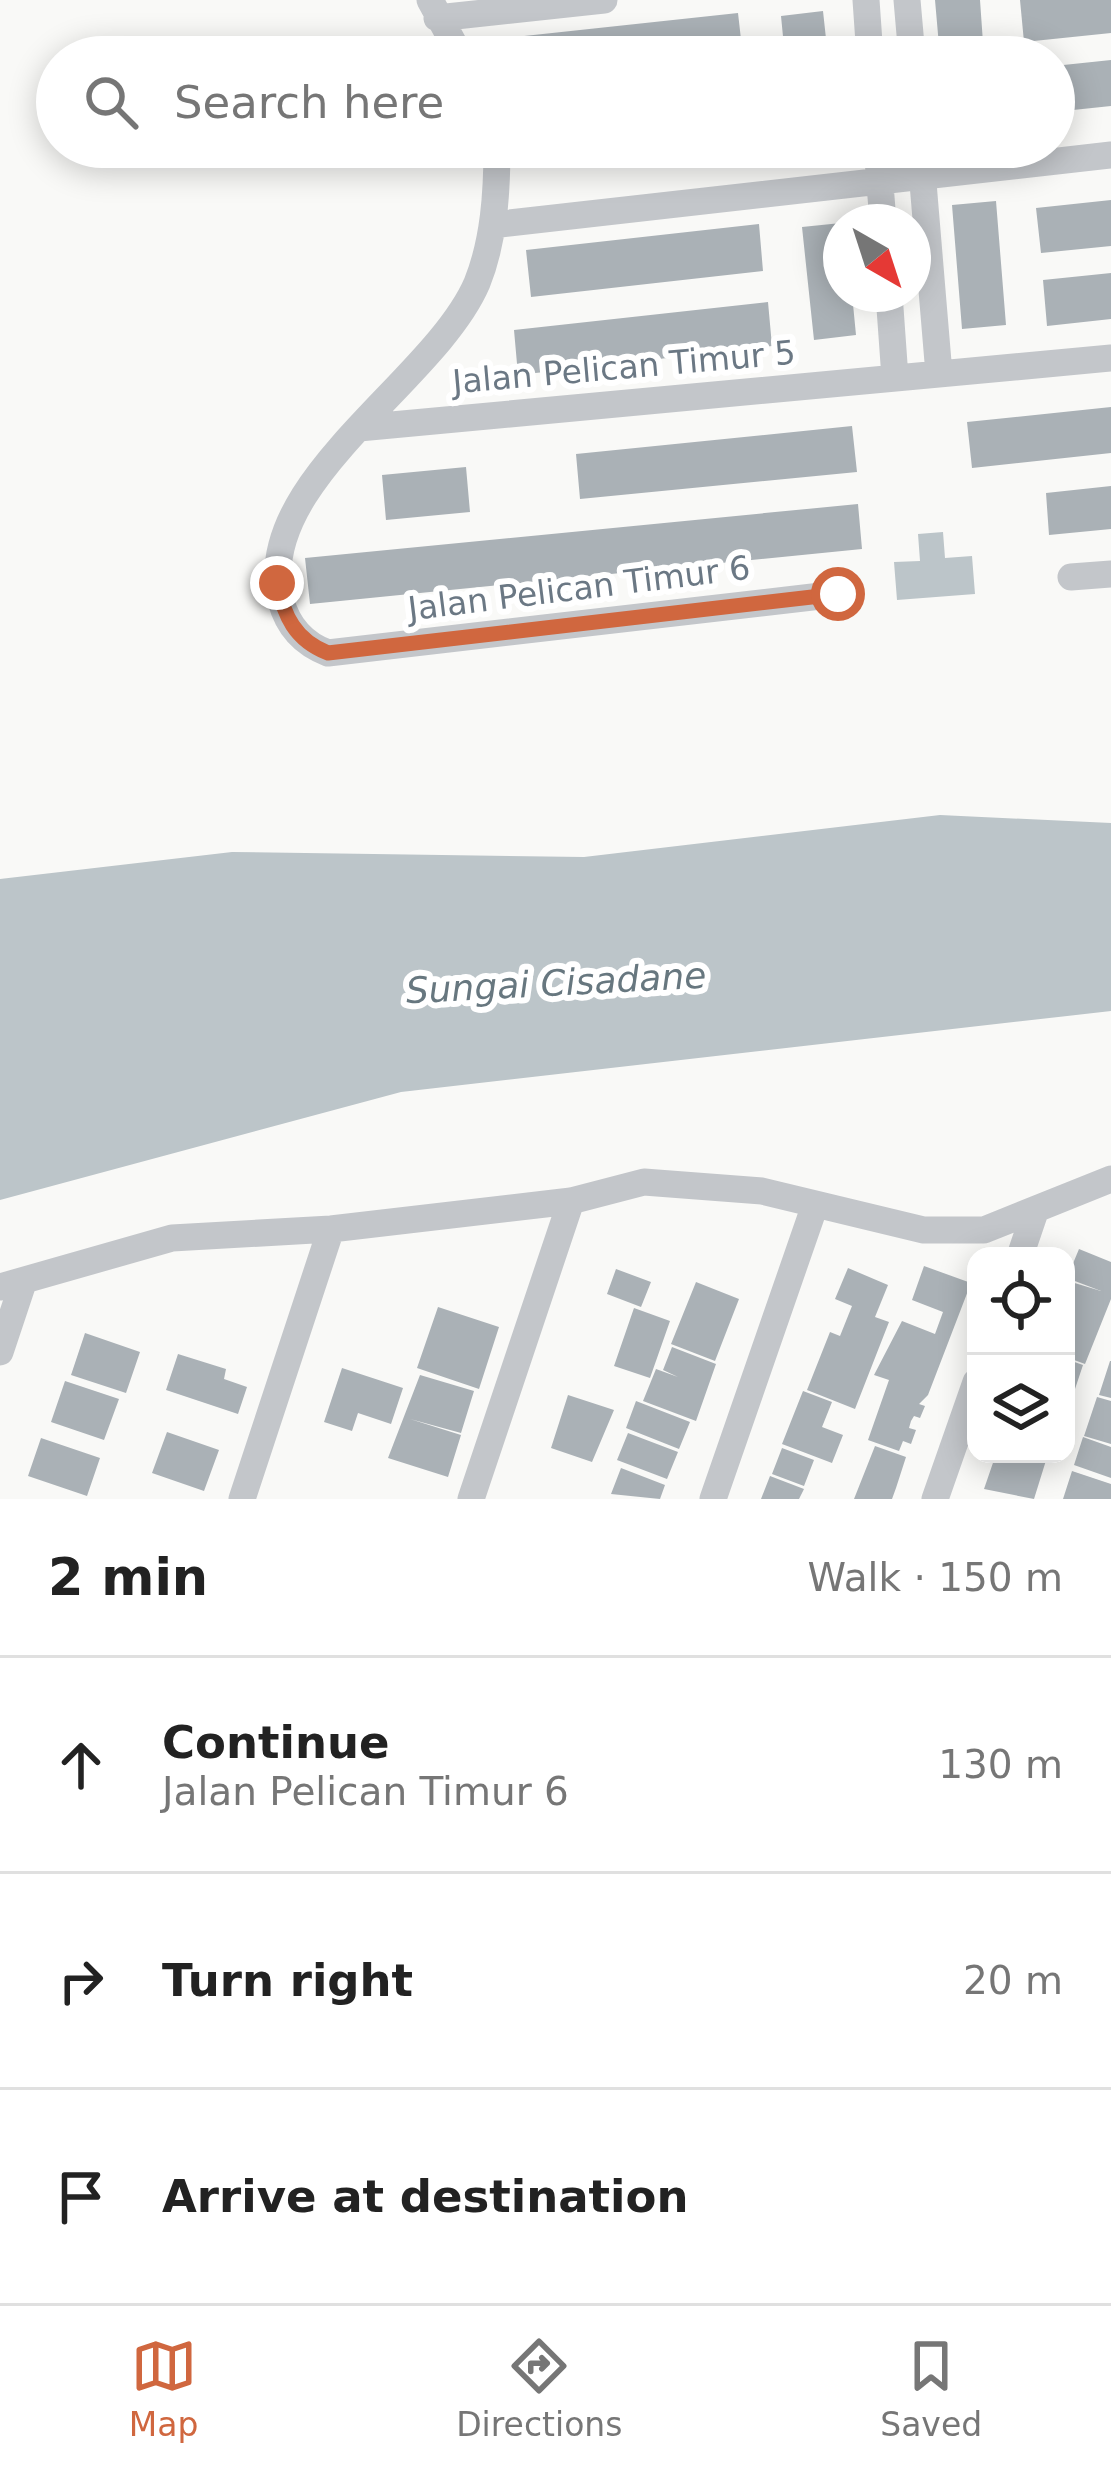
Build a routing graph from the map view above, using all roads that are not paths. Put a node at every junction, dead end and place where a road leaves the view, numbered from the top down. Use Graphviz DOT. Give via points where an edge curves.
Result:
graph roads {
  1 [pos="604,0"];
  2 [pos="866,0"];
  3 [pos="907,0"];
  4 [pos="434,9"];
  5 [pos="449,36"];
  6 [pos="869,36"];
  7 [pos="910,36"];
  8 [pos="1111,155"];
  9 [pos="1075,159"];
  10 [pos="496,168"];
  11 [pos="879,168"];
  12 [pos="921,168"];
  13 [pos="994,168"];
  14 [pos="922,176"];
  15 [pos="880,181"];
  16 [pos="882,204"];
  17 [pos="492,225"];
  18 [pos="890,312"];
  19 [pos="1111,358"];
  20 [pos="939,374"];
  21 [pos="896,378"];
  22 [pos="359,428"];
  23 [pos="1111,574"];
  24 [pos="1071,578"];
  25 [pos="838,594"];
  26 [pos="1111,1179"];
  27 [pos="571,1202"];
  28 [pos="814,1205"];
  29 [pos="1036,1210"];
  30 [pos="331,1229"];
  31 [pos="1023,1247"];
  32 [pos="12,1285"];
  33 [pos="0,1352"];
  34 [pos="967,1408"];
  35 [pos="242,1499"];
  36 [pos="471,1499"];
  37 [pos="713,1499"];
  38 [pos="935,1499"];
  1 -- 4 [label="street"];
  2 -- 6 [label="street"];
  3 -- 7 [label="street"];
  4 -- 5 [label="street"];
  8 -- 9 [label="street"];
  10 -- 17 [label="street"];
  11 -- 15 [label="street"];
  12 -- 14 [label="street"];
  13 -- 14 [label="street"];
  14 -- 15 [label="street"];
  14 -- 20 [label="street"];
  15 -- 16 [label="street"];
  15 -- 17 [label="street"];
  17 -- 22 [label="street" via="477,282 450,327"];
  18 -- 21 [label="street"];
  19 -- 20 [label="street, Jalan Pelican Timur 5"];
  20 -- 21 [label="street, Jalan Pelican Timur 5"];
  21 -- 22 [label="street, Jalan Pelican Timur 5"];
  22 -- 25 [label="street, Jalan Pelican Timur 6" via="298,507 279,554 282,608 308,645 328,653"];
  23 -- 24 [label="street"];
  26 -- 29 [label="street"];
  27 -- 28 [label="street" via="644,1182 762,1191"];
  27 -- 30 [label="street"];
  27 -- 36 [label="street"];
  28 -- 29 [label="street" via="924,1230 984,1230"];
  28 -- 37 [label="street"];
  29 -- 31 [label="street"];
  30 -- 32 [label="street" via="172,1238"];
  30 -- 35 [label="street"];
  32 -- 33 [label="street"];
  34 -- 38 [label="street"];
}
